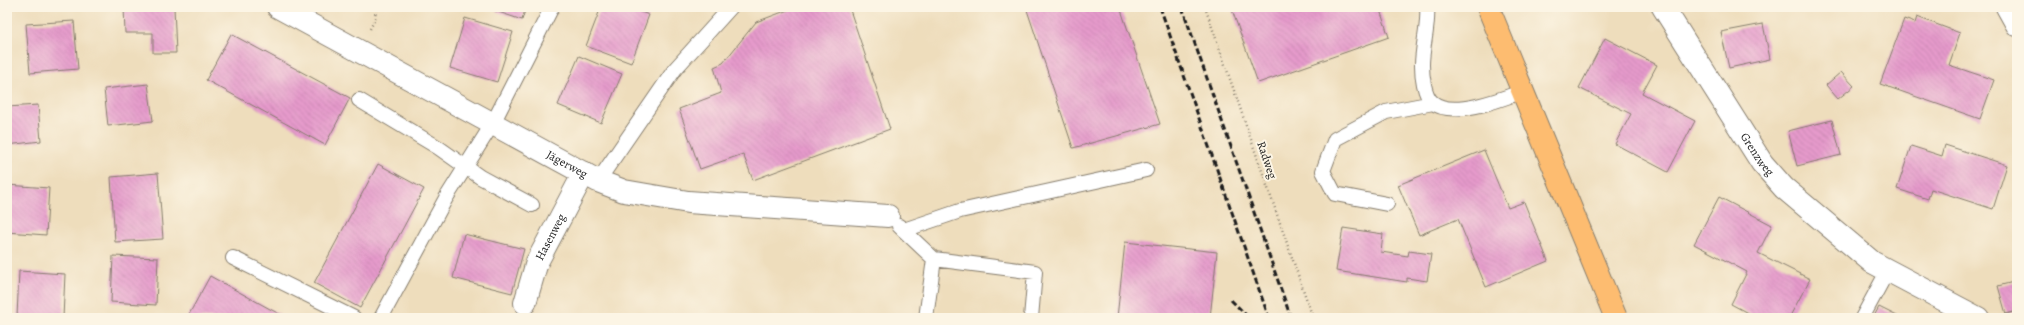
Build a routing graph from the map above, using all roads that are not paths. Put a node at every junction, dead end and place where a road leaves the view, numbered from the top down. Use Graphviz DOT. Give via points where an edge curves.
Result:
graph roads {
  1 [pos="278,7"];
  2 [pos="552,7"];
  3 [pos="731,7"];
  4 [pos="1426,7"];
  5 [pos="1488,7"];
  6 [pos="1663,7"];
  7 [pos="2007,7"];
  8 [pos="2017,25"];
  9 [pos="1523,91"];
  10 [pos="358,100"];
  11 [pos="1433,103"];
  12 [pos="493,123"];
  13 [pos="465,166"];
  14 [pos="1146,170"];
  15 [pos="591,177"];
  16 [pos="1387,204"];
  17 [pos="532,205"];
  18 [pos="896,223"];
  19 [pos="233,258"];
  20 [pos="934,259"];
  21 [pos="1888,270"];
  22 [pos="526,303"];
  23 [pos="354,318"];
  24 [pos="381,318"];
  25 [pos="926,318"];
  26 [pos="1031,318"];
  27 [pos="1616,318"];
  28 [pos="1862,318"];
  29 [pos="1978,318"];
  1 -- 12 [label="street, Jägerweg"];
  2 -- 12 [label="lane"];
  3 -- 15 [label="lane" via="675,69"];
  4 -- 11 [label="lane" via="1422,66 1426,92"];
  5 -- 9 [label="main road"];
  6 -- 21 [label="street, Grenzweg" via="1772,176 1872,262"];
  7 -- 8 [label="street"];
  9 -- 11 [label="lane" via="1480,106 1454,108 1440,107"];
  9 -- 27 [label="main road"];
  10 -- 13 [label="lane"];
  11 -- 16 [label="lane" via="1386,112 1335,139 1323,171 1335,194"];
  12 -- 13 [label="lane"];
  12 -- 15 [label="street, Jägerweg"];
  13 -- 17 [label="lane"];
  13 -- 24 [label="lane"];
  14 -- 18 [label="lane"];
  15 -- 18 [label="street, Jägerweg" via="624,191 688,202"];
  15 -- 22 [label="street, Hasenweg" via="536,262"];
  18 -- 20 [label="lane"];
  19 -- 23 [label="lane"];
  20 -- 25 [label="lane"];
  20 -- 26 [label="lane" via="1036,272"];
  21 -- 28 [label="lane"];
  21 -- 29 [label="street, Grenzweg"];
}
